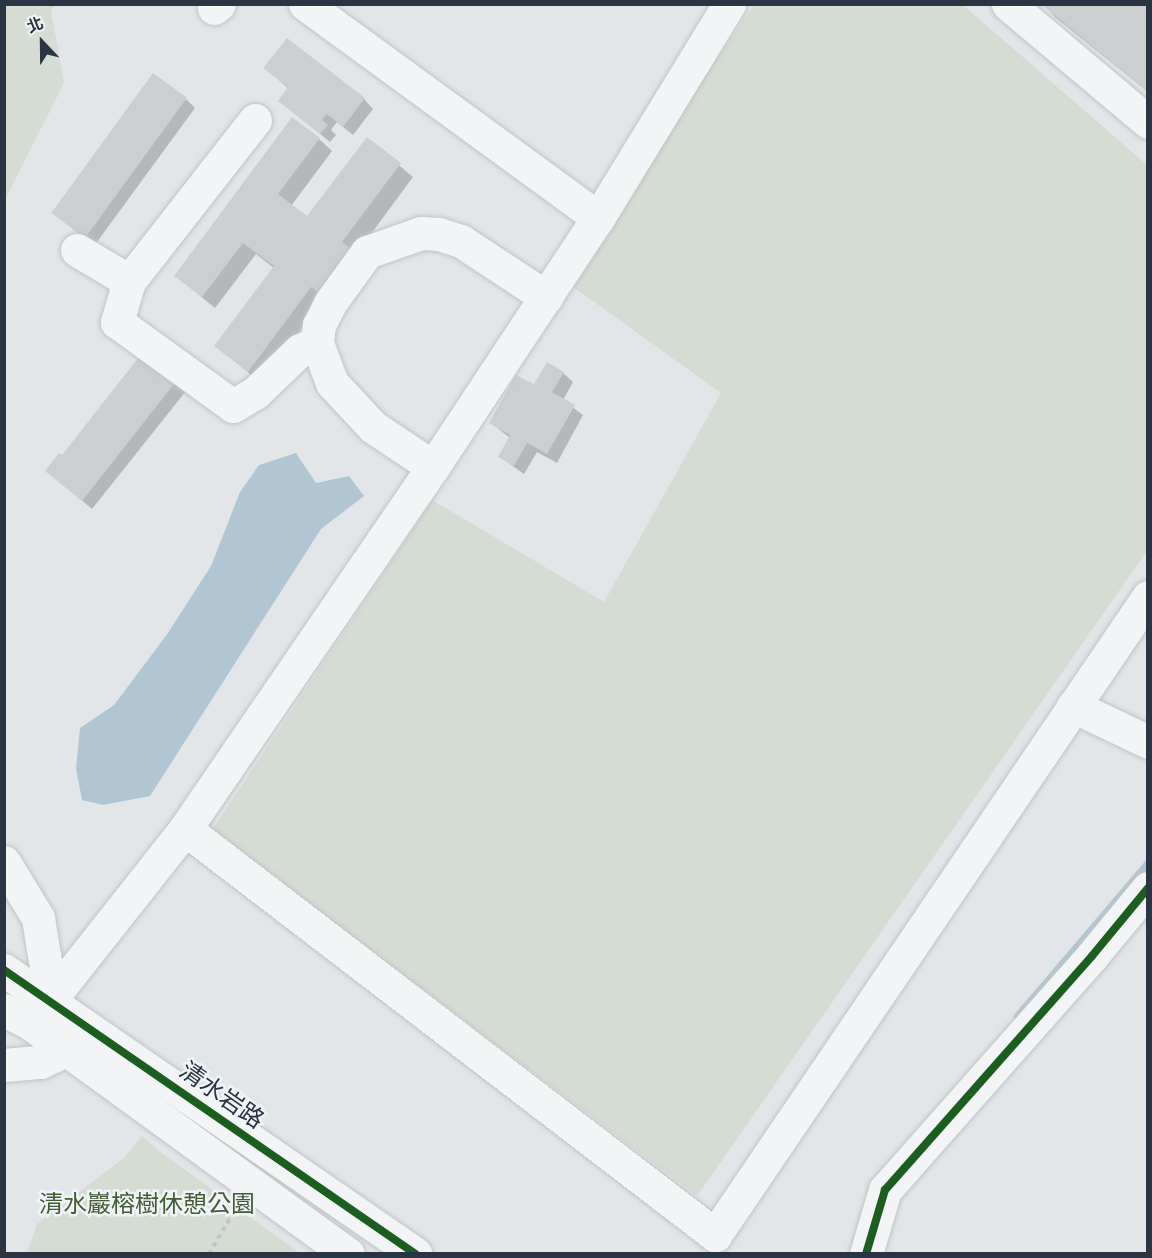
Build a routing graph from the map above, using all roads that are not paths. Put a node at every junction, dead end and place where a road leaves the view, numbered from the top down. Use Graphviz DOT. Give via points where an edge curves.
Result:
graph roads {
  1 [pos="305,4"];
  2 [pos="729,4"];
  3 [pos="1008,4"];
  4 [pos="255,120"];
  5 [pos="1148,122"];
  6 [pos="598,218"];
  7 [pos="77,250"];
  8 [pos="129,281"];
  9 [pos="546,297"];
  10 [pos="316,343"];
  11 [pos="433,467"];
  12 [pos="1148,597"];
  13 [pos="1073,706"];
  14 [pos="1148,742"];
  15 [pos="185,829"];
  16 [pos="4,862"];
  17 [pos="1148,888"];
  18 [pos="1137,919"];
  19 [pos="4,970"];
  20 [pos="51,998"];
  21 [pos="18,1017"];
  22 [pos="66,1050"];
  23 [pos="4,1065"];
  24 [pos="708,1244"];
  25 [pos="348,1254"];
  26 [pos="415,1254"];
  27 [pos="866,1254"];
  1 -- 6 [label="street"];
  2 -- 6 [label="street"];
  3 -- 5 [label="street"];
  4 -- 8 [label="street"];
  6 -- 9 [label="street"];
  7 -- 8 [label="street"];
  8 -- 10 [label="street" via="117,322 233,406 255,393 300,350"];
  9 -- 10 [label="street" via="461,241 439,234 402,237 367,252 330,303 319,325"];
  9 -- 11 [label="street"];
  10 -- 11 [label="street" via="332,383 351,407"];
  11 -- 15 [label="street"];
  12 -- 13 [label="street"];
  13 -- 14 [label="street"];
  13 -- 24 [label="street"];
  15 -- 20 [label="street"];
  15 -- 24 [label="street"];
  16 -- 20 [label="street" via="38,918"];
  17 -- 18 [label="street"];
  18 -- 27 [label="street" via="885,1190"];
  19 -- 20 [label="street, 清水岩路"];
  20 -- 21 [label="street"];
  20 -- 26 [label="street, 清水岩路"];
  21 -- 22 [label="street"];
  22 -- 23 [label="street" via="41,1062"];
  22 -- 25 [label="street"];
}
